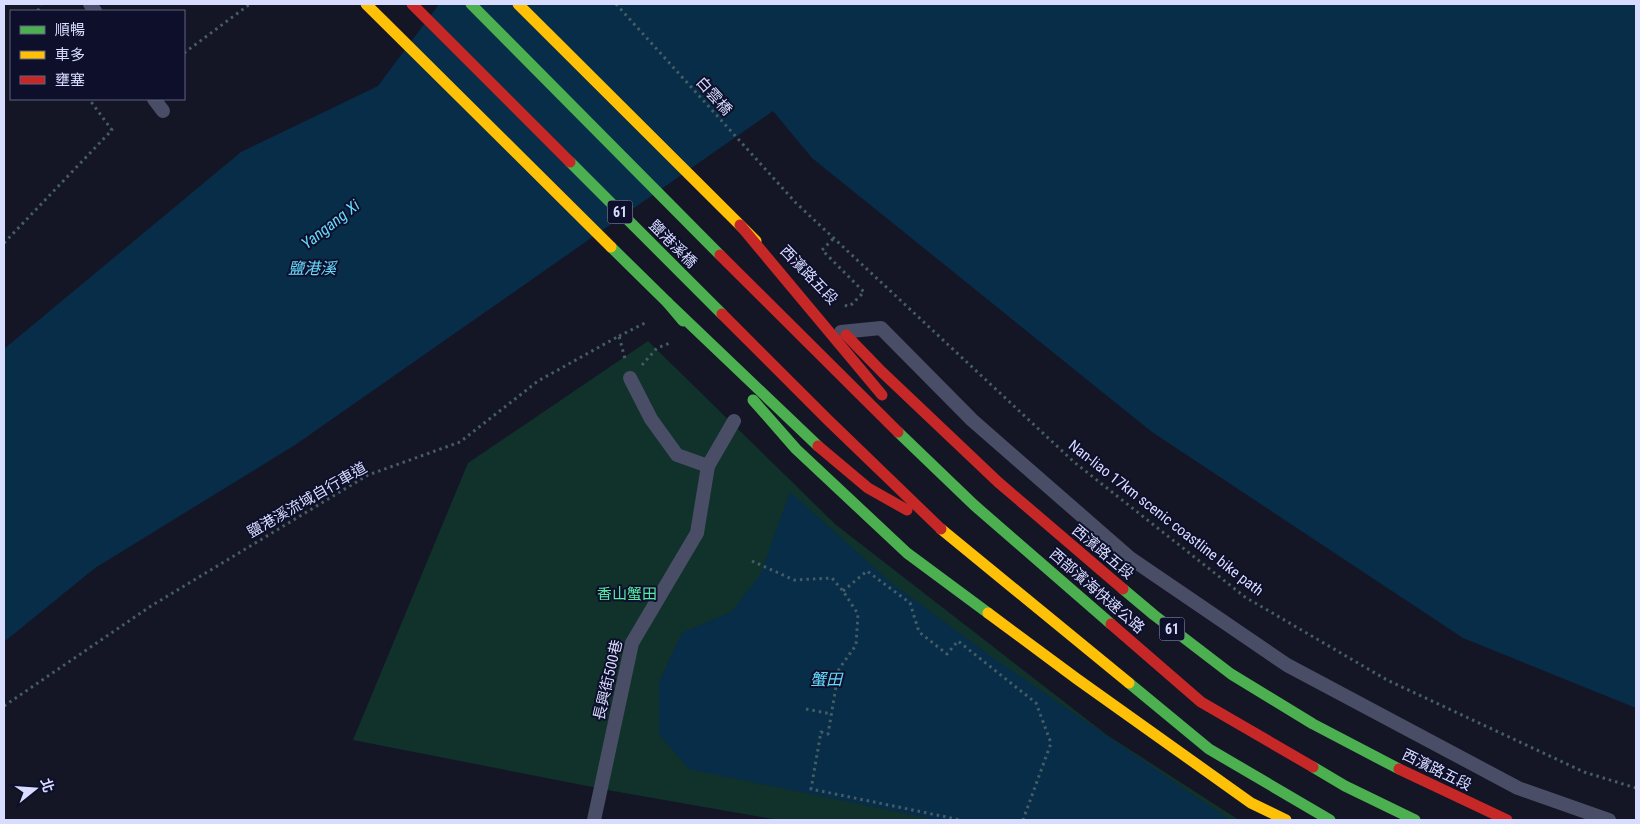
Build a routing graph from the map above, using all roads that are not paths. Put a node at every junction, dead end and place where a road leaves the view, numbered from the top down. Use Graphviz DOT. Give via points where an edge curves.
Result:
graph roads {
  1 [pos="366,4"];
  2 [pos="412,4"];
  3 [pos="471,4"];
  4 [pos="518,4"];
  5 [pos="155,100"];
  6 [pos="163,111"];
  7 [pos="740,225"];
  8 [pos="667,302"];
  9 [pos="818,334"];
  10 [pos="630,378"];
  11 [pos="862,397"];
  12 [pos="886,400"];
  13 [pos="734,421"];
  14 [pos="905,423"];
  15 [pos="708,466"];
  16 [pos="974,505"];
  17 [pos="942,530"];
  18 [pos="594,820"];
  19 [pos="1286,820"];
  20 [pos="1330,820"];
  21 [pos="1415,820"];
  22 [pos="1507,820"];
  23 [pos="1609,820"];
  1 -- 8 [label="main road, 61"];
  2 -- 17 [label="main road, 鹽港溪橋 / 61"];
  3 -- 11 [label="main road, 鹽港溪橋 / 61"];
  4 -- 7 [label="main road, 61"];
  5 -- 6 [label="lane"];
  7 -- 12 [label="main road"];
  7 -- 22 [label="main road, 西濱路五段 / 61" via="882,372 998,482 1154,615 1230,674 1313,724"];
  8 -- 17 [label="main road" via="807,437 868,488"];
  8 -- 19 [label="main road, 61" via="796,449 907,553 1243,798"];
  9 -- 23 [label="lane" via="881,328 972,420 1130,558 1280,659 1518,788"];
  10 -- 15 [label="lane" via="652,419 677,455"];
  11 -- 16 [label="main road, 西部濱海快速公路 / 61"];
  13 -- 15 [label="lane, 長興街500巷"];
  14 -- 16 [label="main road"];
  15 -- 18 [label="lane, 長興街500巷" via="696,533 632,643"];
  16 -- 21 [label="main road, 西部濱海快速公路 / 61" via="1202,702 1345,786"];
  17 -- 20 [label="main road, 61" via="1210,749"];
}
